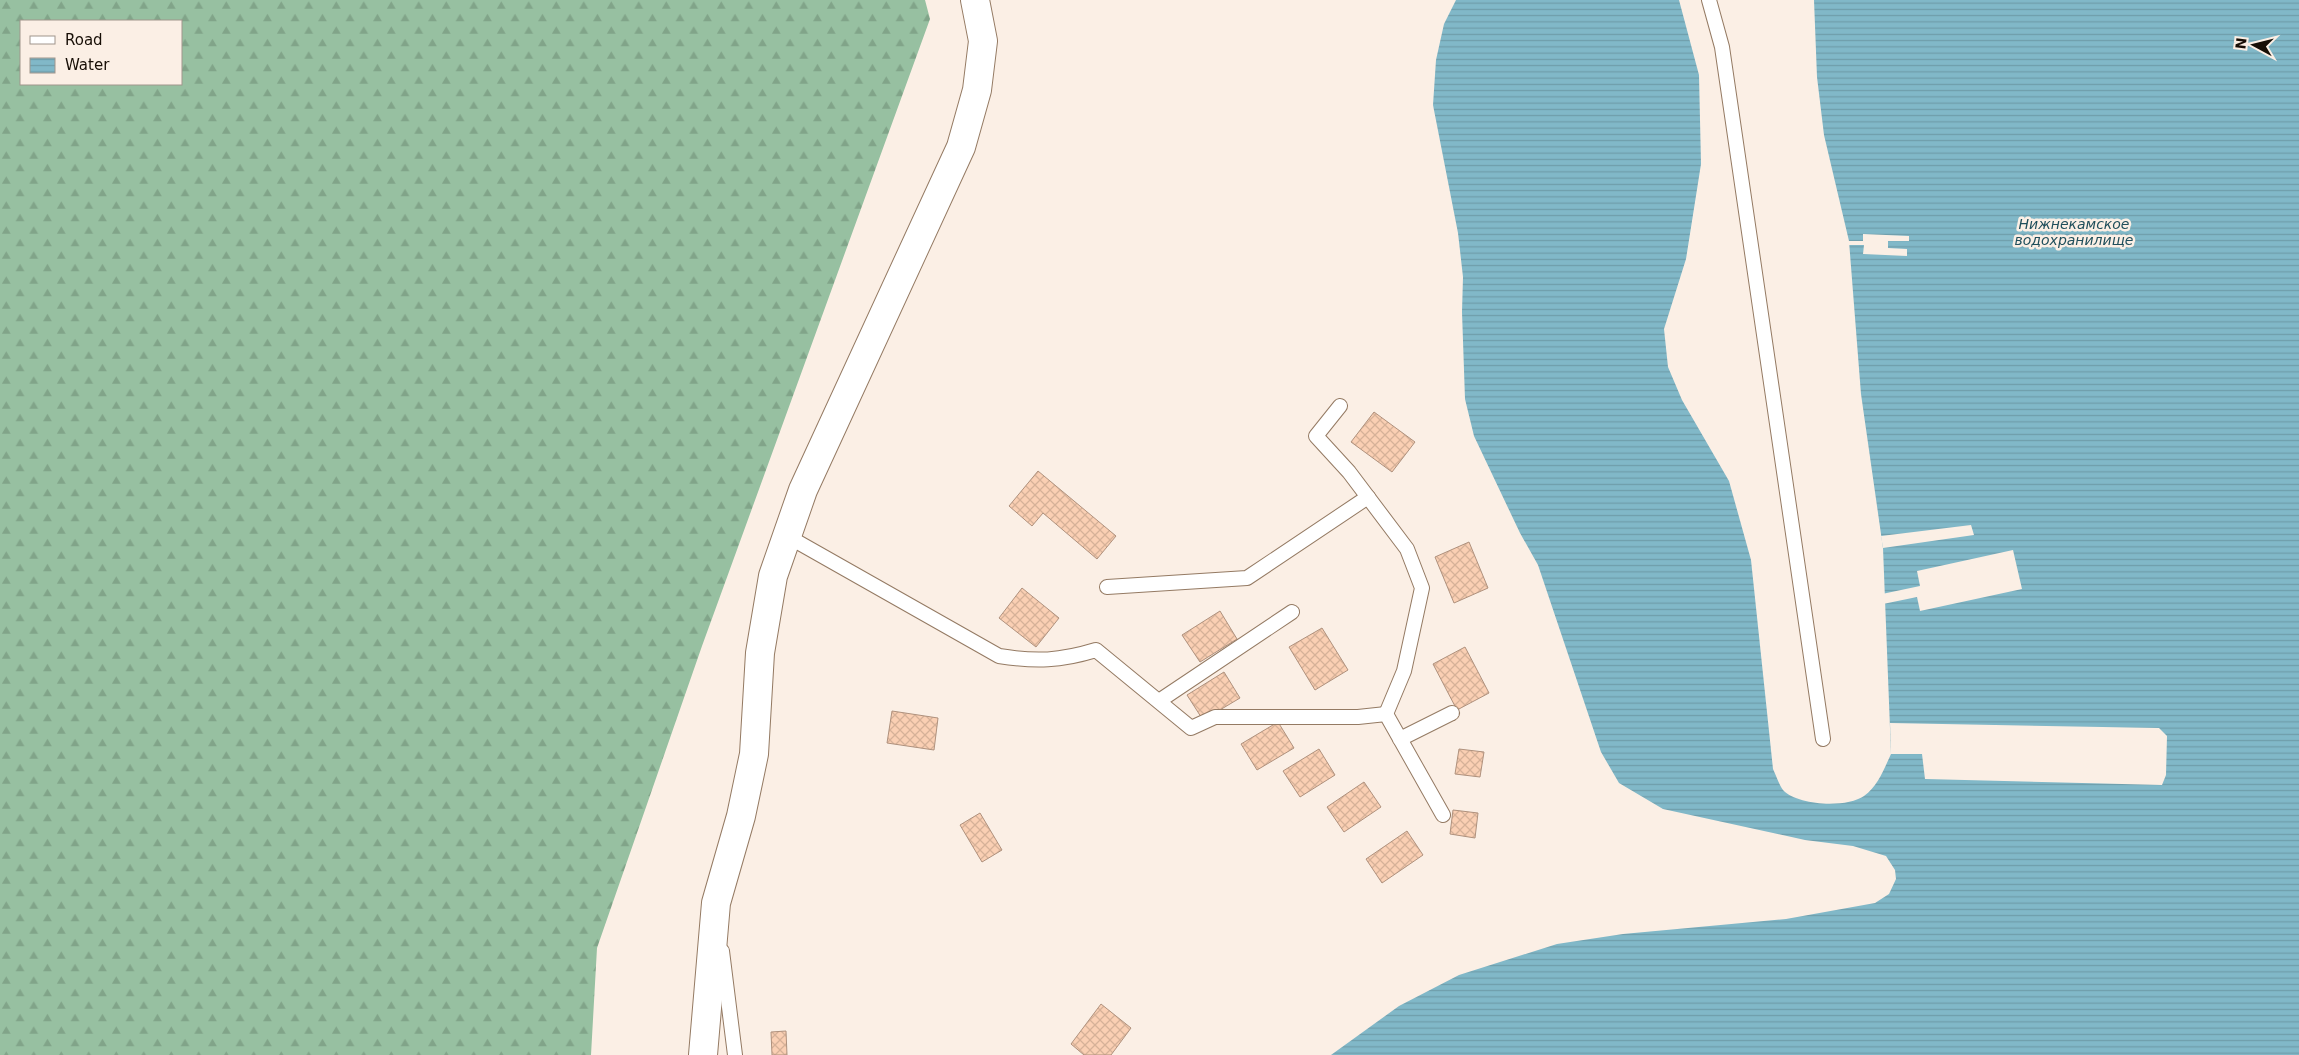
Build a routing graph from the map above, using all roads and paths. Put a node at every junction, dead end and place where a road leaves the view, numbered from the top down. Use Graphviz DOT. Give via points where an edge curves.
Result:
graph roads {
  1 [pos="975,0"];
  2 [pos="1709,0"];
  3 [pos="1340,406"];
  4 [pos="1368,497"];
  5 [pos="787,536"];
  6 [pos="1107,587"];
  7 [pos="1292,612"];
  8 [pos="1159,701"];
  9 [pos="1452,713"];
  10 [pos="1386,714"];
  11 [pos="1400,739"];
  12 [pos="1824,739"];
  13 [pos="1443,815"];
  14 [pos="716,903"];
  15 [pos="703,1055"];
  16 [pos="735,1055"];
  1 -- 5 [label="street" via="983,41 977,90 961,146 803,490"];
  2 -- 12 [label="lane" via="1722,47"];
  3 -- 4 [label="lane" via="1316,436"];
  4 -- 6 [label="lane" via="1247,578"];
  4 -- 10 [label="lane" via="1407,549 1422,588 1404,671"];
  5 -- 8 [label="lane" via="999,656 1033,661 1068,659 1096,650"];
  5 -- 14 [label="street" via="773,576 760,653 754,754 741,816"];
  7 -- 8 [label="lane"];
  8 -- 10 [label="lane" via="1191,728 1215,717 1358,718"];
  9 -- 11 [label="lane"];
  10 -- 11 [label="lane"];
  11 -- 13 [label="lane"];
  14 -- 15 [label="street"];
  14 -- 16 [label="lane"];
}
